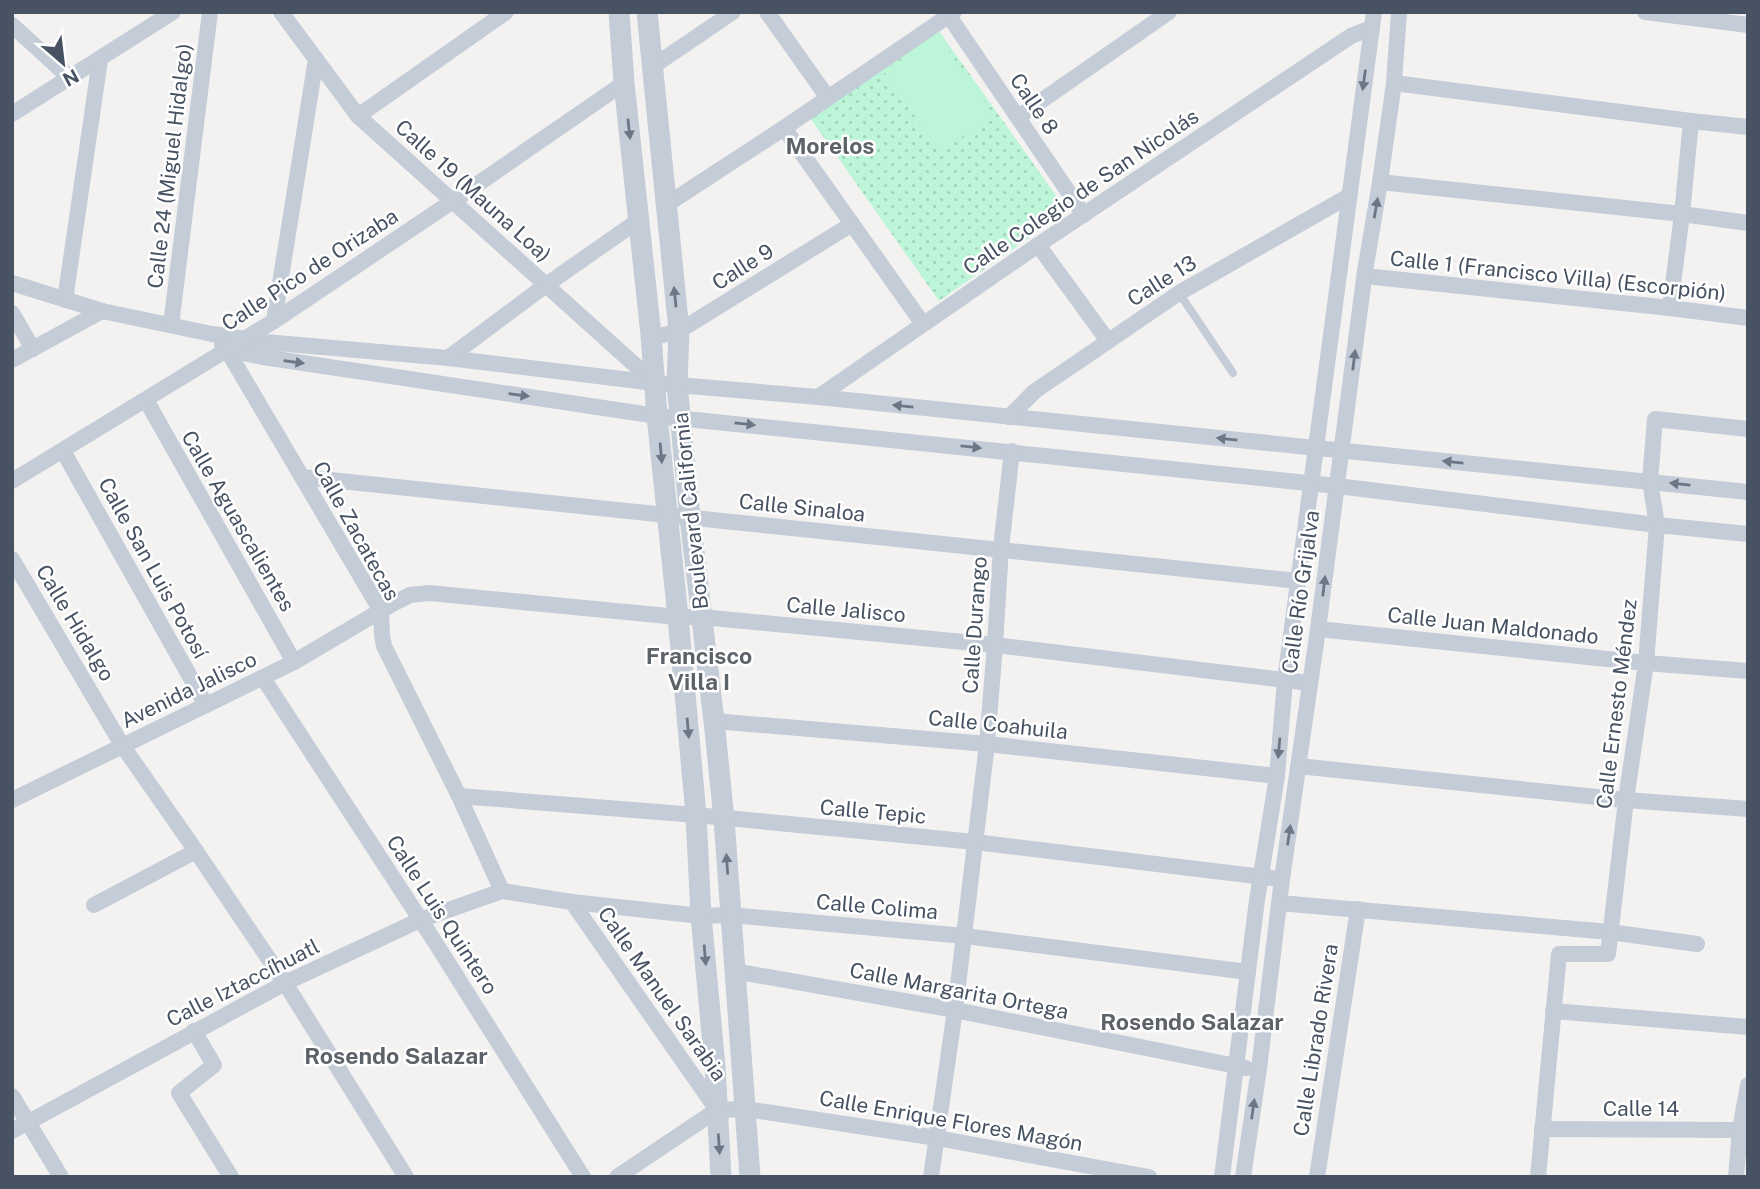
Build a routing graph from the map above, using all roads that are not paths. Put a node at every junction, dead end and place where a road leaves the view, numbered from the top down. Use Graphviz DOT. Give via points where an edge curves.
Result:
graph roads {
  1 [pos="173,12"];
  2 [pos="210,12"];
  3 [pos="281,12"];
  4 [pos="620,12"];
  5 [pos="647,12"];
  6 [pos="733,12"];
  7 [pos="767,12"];
  8 [pos="1169,12"];
  9 [pos="1399,12"];
  10 [pos="1645,12"];
  11 [pos="952,14"];
  12 [pos="496,15"];
  13 [pos="150,18"];
  14 [pos="1373,20"];
  15 [pos="1748,24"];
  16 [pos="12,25"];
  17 [pos="316,59"];
  18 [pos="100,60"];
  19 [pos="652,67"];
  20 [pos="71,78"];
  21 [pos="624,83"];
  22 [pos="1394,83"];
  23 [pos="828,98"];
  24 [pos="12,114"];
  25 [pos="358,116"];
  26 [pos="1018,117"];
  27 [pos="1691,121"];
  28 [pos="1748,127"];
  29 [pos="784,128"];
  30 [pos="1380,182"];
  31 [pos="1349,196"];
  32 [pos="453,201"];
  33 [pos="666,205"];
  34 [pos="1682,214"];
  35 [pos="1084,215"];
  36 [pos="639,220"];
  37 [pos="1748,223"];
  38 [pos="852,224"];
  39 [pos="1038,245"];
  40 [pos="1364,276"];
  41 [pos="546,285"];
  42 [pos="15,286"];
  43 [pos="1180,293"];
  44 [pos="65,300"];
  45 [pos="1670,307"];
  46 [pos="102,312"];
  47 [pos="12,313"];
  48 [pos="1748,318"];
  49 [pos="274,321"];
  50 [pos="923,324"];
  51 [pos="171,325"];
  52 [pos="679,331"];
  53 [pos="212,334"];
  54 [pos="651,338"];
  55 [pos="246,339"];
  56 [pos="1108,341"];
  57 [pos="33,349"];
  58 [pos="227,350"];
  59 [pos="448,358"];
  60 [pos="12,360"];
  61 [pos="1233,373"];
  62 [pos="655,383"];
  63 [pos="677,384"];
  64 [pos="818,397"];
  65 [pos="146,400"];
  66 [pos="657,416"];
  67 [pos="1009,417"];
  68 [pos="681,418"];
  69 [pos="1748,429"];
  70 [pos="1315,448"];
  71 [pos="63,451"];
  72 [pos="1012,451"];
  73 [pos="1342,451"];
  74 [pos="302,477"];
  75 [pos="12,481"];
  76 [pos="1650,481"];
  77 [pos="1311,483"];
  78 [pos="1337,486"];
  79 [pos="1748,492"];
  80 [pos="667,516"];
  81 [pos="690,518"];
  82 [pos="1657,525"];
  83 [pos="1748,534"];
  84 [pos="1001,550"];
  85 [pos="12,559"];
  86 [pos="1298,581"];
  87 [pos="381,611"];
  88 [pos="678,617"];
  89 [pos="702,617"];
  90 [pos="1318,629"];
  91 [pos="995,645"];
  92 [pos="294,662"];
  93 [pos="1646,663"];
  94 [pos="1748,671"];
  95 [pos="263,678"];
  96 [pos="1285,680"];
  97 [pos="1309,683"];
  98 [pos="206,705"];
  99 [pos="714,721"];
  100 [pos="987,744"];
  101 [pos="122,745"];
  102 [pos="1298,766"];
  103 [pos="1277,776"];
  104 [pos="459,796"];
  105 [pos="12,800"];
  106 [pos="1626,800"];
  107 [pos="1748,809"];
  108 [pos="696,816"];
  109 [pos="724,819"];
  110 [pos="975,842"];
  111 [pos="196,851"];
  112 [pos="1261,877"];
  113 [pos="1282,880"];
  114 [pos="502,891"];
  115 [pos="572,902"];
  116 [pos="1280,903"];
  117 [pos="94,905"];
  118 [pos="1357,909"];
  119 [pos="730,915"];
  120 [pos="701,916"];
  121 [pos="420,920"];
  122 [pos="1610,932"];
  123 [pos="965,936"];
  124 [pos="1697,944"];
  125 [pos="740,972"];
  126 [pos="1248,972"];
  127 [pos="285,983"];
  128 [pos="956,1010"];
  129 [pos="1553,1011"];
  130 [pos="1748,1027"];
  131 [pos="194,1031"];
  132 [pos="1236,1067"];
  133 [pos="1259,1069"];
  134 [pos="1748,1085"];
  135 [pos="12,1096"];
  136 [pos="750,1109"];
  137 [pos="717,1110"];
  138 [pos="28,1122"];
  139 [pos="1542,1129"];
  140 [pos="1740,1130"];
  141 [pos="12,1131"];
  142 [pos="937,1138"];
  143 [pos="61,1177"];
  144 [pos="231,1177"];
  145 [pos="406,1177"];
  146 [pos="583,1177"];
  147 [pos="617,1177"];
  148 [pos="721,1177"];
  149 [pos="750,1177"];
  150 [pos="759,1177"];
  151 [pos="931,1177"];
  152 [pos="1149,1177"];
  153 [pos="1222,1177"];
  154 [pos="1243,1177"];
  155 [pos="1317,1177"];
  156 [pos="1538,1177"];
  157 [pos="1737,1177"];
  1 -- 13 [label="street"];
  2 -- 51 [label="street, Calle 24 (Miguel Hidalgo)"];
  3 -- 17 [label="street, Calle 19 (Mauna Loa)"];
  4 -- 21 [label="street, Boulevard California"];
  5 -- 19 [label="street, Boulevard California"];
  6 -- 19 [label="street"];
  7 -- 23 [label="street"];
  8 -- 26 [label="street"];
  9 -- 22 [label="street, Calle Río Grijalva"];
  10 -- 15 [label="street"];
  11 -- 23 [label="street"];
  11 -- 26 [label="street, Calle 8"];
  12 -- 25 [label="street"];
  13 -- 18 [label="street"];
  14 -- 31 [label="street, Calle Río Grijalva, one-way"];
  14 -- 35 [label="street, Calle Colegio de San Nicolás"];
  16 -- 20 [label="street"];
  17 -- 25 [label="street, Calle 19 (Mauna Loa)"];
  17 -- 49 [label="street"];
  18 -- 20 [label="street"];
  18 -- 44 [label="street"];
  19 -- 33 [label="street, Boulevard California"];
  20 -- 24 [label="street"];
  21 -- 32 [label="street, Calle Pico de Orizaba"];
  21 -- 36 [label="street, Boulevard California, one-way"];
  22 -- 27 [label="street"];
  22 -- 30 [label="street, Calle Río Grijalva"];
  23 -- 29 [label="street"];
  25 -- 32 [label="street, Calle 19 (Mauna Loa)"];
  26 -- 35 [label="street, Calle 8"];
  27 -- 28 [label="street"];
  27 -- 34 [label="street"];
  29 -- 33 [label="street"];
  29 -- 38 [label="street"];
  30 -- 34 [label="street"];
  40 -- 30 [label="street, Calle Río Grijalva, one-way"];
  31 -- 43 [label="street, Calle 13"];
  31 -- 70 [label="street, Calle Río Grijalva"];
  32 -- 41 [label="street, Calle 19 (Mauna Loa)"];
  32 -- 49 [label="street, Calle Pico de Orizaba"];
  52 -- 33 [label="street, Boulevard California, one-way"];
  34 -- 37 [label="street"];
  34 -- 45 [label="street"];
  35 -- 39 [label="street, Calle Colegio de San Nicolás"];
  36 -- 41 [label="street"];
  36 -- 54 [label="street, Boulevard California"];
  38 -- 50 [label="street"];
  38 -- 52 [label="street, Calle 9"];
  39 -- 50 [label="street, Calle Colegio de San Nicolás"];
  39 -- 56 [label="street"];
  40 -- 45 [label="street, Calle 1 (Francisco Villa) (Escorpión)"];
  73 -- 40 [label="street, Calle Río Grijalva, one-way"];
  41 -- 59 [label="street"];
  41 -- 62 [label="street, Calle 19 (Mauna Loa)"];
  42 -- 44 [label="street"];
  43 -- 56 [label="street, Calle 13"];
  43 -- 61 [label="lane"];
  44 -- 46 [label="street"];
  45 -- 48 [label="street, Calle 1 (Francisco Villa) (Escorpión)"];
  46 -- 51 [label="street"];
  46 -- 57 [label="street"];
  47 -- 57 [label="street"];
  49 -- 55 [label="street, Calle Pico de Orizaba"];
  50 -- 64 [label="street, Calle Colegio de San Nicolás"];
  51 -- 53 [label="street"];
  52 -- 54 [label="street, Calle 9"];
  52 -- 63 [label="street, Boulevard California"];
  53 -- 55 [label="street"];
  53 -- 58 [label="street, Calle Zacatecas"];
  54 -- 62 [label="street, Boulevard California"];
  55 -- 58 [label="street, Calle Pico de Orizaba"];
  55 -- 59 [label="street"];
  56 -- 67 [label="street, Calle 13" via="1035,391"];
  57 -- 60 [label="street"];
  58 -- 65 [label="street, Calle Pico de Orizaba"];
  58 -- 66 [label="street, one-way"];
  58 -- 74 [label="street, Calle Zacatecas"];
  59 -- 62 [label="street"];
  62 -- 63 [label="street"];
  62 -- 66 [label="street, Boulevard California"];
  63 -- 64 [label="street"];
  63 -- 68 [label="street, Boulevard California"];
  67 -- 64 [label="street, one-way"];
  65 -- 71 [label="street, Calle Pico de Orizaba"];
  65 -- 92 [label="street, Calle Aguascalientes"];
  66 -- 68 [label="street"];
  66 -- 80 [label="street, Boulevard California, one-way"];
  70 -- 67 [label="street, one-way"];
  68 -- 72 [label="street, one-way"];
  68 -- 81 [label="street, Boulevard California"];
  69 -- 76 [label="street, Calle Ernesto Méndez" via="1655,419"];
  70 -- 73 [label="street"];
  70 -- 77 [label="street, Calle Río Grijalva"];
  71 -- 75 [label="street, Calle Pico de Orizaba"];
  71 -- 98 [label="street, Calle San Luis Potosí"];
  72 -- 77 [label="street"];
  72 -- 84 [label="street, Calle Durango"];
  76 -- 73 [label="street, one-way"];
  73 -- 78 [label="street, Calle Río Grijalva"];
  74 -- 80 [label="street, Calle Sinaloa"];
  74 -- 87 [label="street, Calle Zacatecas"];
  79 -- 76 [label="street, one-way"];
  76 -- 82 [label="street, Calle Ernesto Méndez"];
  77 -- 78 [label="street"];
  77 -- 86 [label="street, Calle Río Grijalva"];
  78 -- 82 [label="street"];
  90 -- 78 [label="street, Calle Río Grijalva, one-way"];
  80 -- 81 [label="street, Calle Sinaloa"];
  80 -- 88 [label="street, Boulevard California"];
  81 -- 84 [label="street, Calle Sinaloa"];
  81 -- 89 [label="street, Boulevard California"];
  82 -- 83 [label="street"];
  82 -- 93 [label="street, Calle Ernesto Méndez"];
  84 -- 86 [label="street, Calle Sinaloa"];
  84 -- 91 [label="street, Calle Durango"];
  85 -- 101 [label="street, Calle Hidalgo"];
  86 -- 96 [label="street, Calle Río Grijalva"];
  87 -- 88 [label="street, Calle Jalisco" via="410,596 429,593"];
  87 -- 92 [label="street, Avenida Jalisco"];
  87 -- 104 [label="street, Calle Zacatecas" via="384,646"];
  88 -- 89 [label="street, Calle Jalisco"];
  88 -- 108 [label="street, Boulevard California, one-way"];
  89 -- 91 [label="street, Calle Jalisco"];
  89 -- 99 [label="street, Boulevard California"];
  90 -- 93 [label="street, Calle Juan Maldonado"];
  90 -- 97 [label="street, Calle Río Grijalva"];
  91 -- 96 [label="street, Calle Jalisco"];
  91 -- 100 [label="street, Calle Durango"];
  92 -- 95 [label="street, Avenida Jalisco"];
  93 -- 94 [label="street, Calle Juan Maldonado"];
  93 -- 106 [label="street, Calle Ernesto Méndez"];
  95 -- 98 [label="street, Avenida Jalisco"];
  95 -- 121 [label="street, Calle Luis Quintero"];
  96 -- 97 [label="street, Calle Jalisco"];
  96 -- 103 [label="street, Calle Río Grijalva, one-way"];
  97 -- 102 [label="street, Calle Río Grijalva"];
  98 -- 101 [label="street, Avenida Jalisco"];
  99 -- 100 [label="street, Calle Coahuila"];
  99 -- 109 [label="street, Boulevard California"];
  100 -- 103 [label="street, Calle Coahuila"];
  100 -- 110 [label="street, Calle Durango"];
  101 -- 105 [label="street, Avenida Jalisco"];
  101 -- 111 [label="street, Calle Hidalgo"];
  102 -- 106 [label="street"];
  113 -- 102 [label="street, Calle Río Grijalva, one-way"];
  103 -- 112 [label="street, Calle Río Grijalva"];
  104 -- 108 [label="street, Calle Tepic"];
  104 -- 114 [label="street, Calle Zacatecas"];
  106 -- 107 [label="street"];
  106 -- 122 [label="street, Calle Ernesto Méndez"];
  108 -- 109 [label="street, Calle Tepic"];
  108 -- 120 [label="street, Boulevard California"];
  109 -- 110 [label="street, Calle Tepic"];
  119 -- 109 [label="street, Boulevard California, one-way"];
  110 -- 112 [label="street, Calle Tepic"];
  110 -- 123 [label="street, Calle Durango"];
  111 -- 117 [label="street"];
  111 -- 127 [label="street, Calle Hidalgo"];
  112 -- 113 [label="street, Calle Tepic"];
  112 -- 126 [label="street, Calle Río Grijalva"];
  113 -- 116 [label="street, Calle Río Grijalva"];
  114 -- 115 [label="street, Calle Colima"];
  114 -- 121 [label="street, Calle Iztaccíhuatl"];
  115 -- 120 [label="street, Calle Colima"];
  115 -- 137 [label="street, Calle Manuel Sarabia"];
  116 -- 118 [label="street"];
  116 -- 133 [label="street, Calle Río Grijalva"];
  118 -- 122 [label="street"];
  118 -- 155 [label="street, Calle Librado Rivera"];
  119 -- 120 [label="street, Calle Colima"];
  119 -- 123 [label="street, Calle Colima"];
  119 -- 125 [label="street, Boulevard California"];
  120 -- 137 [label="street, Boulevard California, one-way"];
  121 -- 127 [label="street, Calle Iztaccíhuatl"];
  121 -- 146 [label="street, Calle Luis Quintero"];
  122 -- 124 [label="street"];
  122 -- 129 [label="street" via="1608,954 1559,954"];
  123 -- 126 [label="street, Calle Colima"];
  123 -- 128 [label="street, Calle Durango"];
  125 -- 128 [label="street, Calle Margarita Ortega"];
  125 -- 136 [label="street, Boulevard California"];
  126 -- 132 [label="street, Calle Río Grijalva"];
  127 -- 131 [label="street, Calle Iztaccíhuatl"];
  127 -- 145 [label="street, Calle Hidalgo"];
  128 -- 132 [label="street, Calle Margarita Ortega"];
  128 -- 142 [label="street, Calle Durango"];
  129 -- 130 [label="street"];
  129 -- 139 [label="street"];
  131 -- 138 [label="street, Calle Iztaccíhuatl"];
  131 -- 144 [label="street" via="214,1065 179,1093"];
  132 -- 133 [label="street, Calle Margarita Ortega"];
  132 -- 153 [label="street, Calle Río Grijalva"];
  154 -- 133 [label="street, Calle Río Grijalva, one-way"];
  134 -- 140 [label="street"];
  135 -- 138 [label="street"];
  136 -- 137 [label="street, Calle Enrique Flores Magón"];
  136 -- 142 [label="street, Calle Enrique Flores Magón"];
  136 -- 149 [label="street, Boulevard California"];
  136 -- 150 [label="street"];
  137 -- 147 [label="street"];
  137 -- 148 [label="street, Boulevard California, one-way"];
  138 -- 141 [label="street, Calle Iztaccíhuatl"];
  138 -- 143 [label="street"];
  139 -- 140 [label="street, Calle 14"];
  139 -- 156 [label="street"];
  140 -- 157 [label="street"];
  142 -- 151 [label="street, Calle Durango"];
  142 -- 152 [label="street, Calle Enrique Flores Magón"];
}
